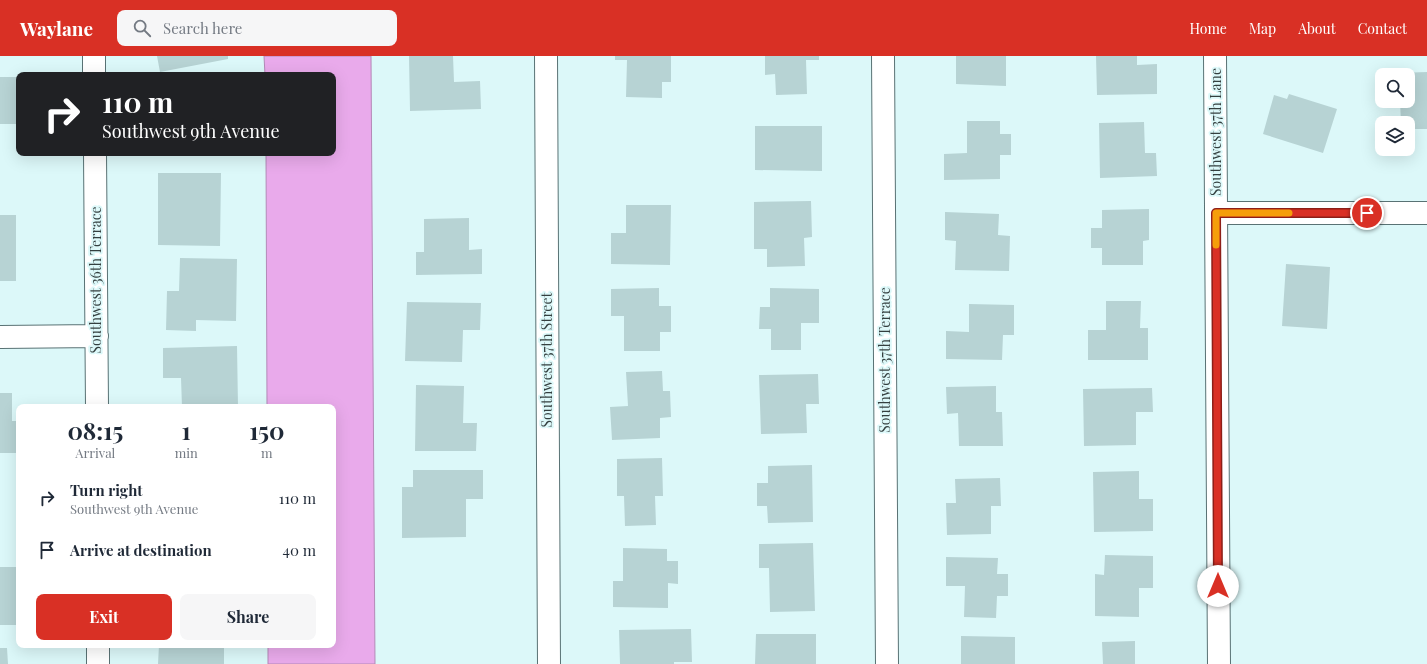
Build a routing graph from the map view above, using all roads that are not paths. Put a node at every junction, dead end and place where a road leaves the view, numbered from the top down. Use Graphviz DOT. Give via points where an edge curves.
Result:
graph roads {
  1 [pos="94,56"];
  2 [pos="546,56"];
  3 [pos="883,56"];
  4 [pos="1215,56"];
  5 [pos="94,72"];
  6 [pos="95,156"];
  7 [pos="1216,213"];
  8 [pos="1427,213"];
  9 [pos="97,336"];
  10 [pos="0,337"];
  11 [pos="97,404"];
  12 [pos="98,648"];
  13 [pos="98,664"];
  14 [pos="548,664"];
  15 [pos="886,664"];
  16 [pos="1219,664"];
  1 -- 5 [label="street"];
  2 -- 14 [label="street, Southwest 37th Street"];
  3 -- 15 [label="street, Southwest 37th Terrace"];
  4 -- 7 [label="street, Southwest 37th Lane"];
  6 -- 9 [label="street, Southwest 36th Terrace"];
  7 -- 8 [label="street"];
  7 -- 16 [label="street, Southwest 37th Lane"];
  9 -- 10 [label="street"];
  9 -- 11 [label="street, Southwest 36th Terrace"];
  12 -- 13 [label="street"];
}
